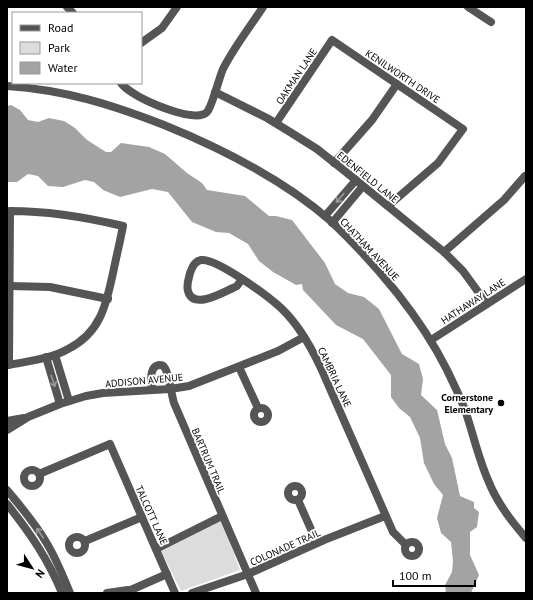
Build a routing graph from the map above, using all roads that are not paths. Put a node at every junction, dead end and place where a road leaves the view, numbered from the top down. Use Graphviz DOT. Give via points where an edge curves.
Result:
graph roads {
  1 [pos="177,7"];
  2 [pos="263,7"];
  3 [pos="468,7"];
  4 [pos="492,22"];
  5 [pos="332,40"];
  6 [pos="142,42"];
  7 [pos="17,84"];
  8 [pos="61,84"];
  9 [pos="122,84"];
  10 [pos="397,84"];
  11 [pos="7,86"];
  12 [pos="31,88"];
  13 [pos="58,92"];
  14 [pos="215,92"];
  15 [pos="276,123"];
  16 [pos="334,163"];
  17 [pos="525,176"];
  18 [pos="356,180"];
  19 [pos="363,186"];
  20 [pos="388,206"];
  21 [pos="324,216"];
  22 [pos="332,222"];
  23 [pos="444,252"];
  24 [pos="242,279"];
  25 [pos="526,279"];
  26 [pos="10,286"];
  27 [pos="108,299"];
  28 [pos="487,304"];
  29 [pos="304,337"];
  30 [pos="431,340"];
  31 [pos="55,355"];
  32 [pos="46,357"];
  33 [pos="239,367"];
  34 [pos="170,389"];
  35 [pos="152,390"];
  36 [pos="69,401"];
  37 [pos="60,404"];
  38 [pos="258,408"];
  39 [pos="28,417"];
  40 [pos="7,421"];
  41 [pos="7,430"];
  42 [pos="39,474"];
  43 [pos="7,490"];
  44 [pos="298,500"];
  45 [pos="7,504"];
  46 [pos="222,516"];
  47 [pos="385,516"];
  48 [pos="142,517"];
  49 [pos="526,538"];
  50 [pos="85,541"];
  51 [pos="317,543"];
  52 [pos="406,545"];
  53 [pos="156,549"];
  54 [pos="167,574"];
  55 [pos="248,574"];
  56 [pos="127,592"];
  57 [pos="62,593"];
  58 [pos="70,593"];
  59 [pos="107,593"];
  60 [pos="175,593"];
  61 [pos="192,593"];
  62 [pos="256,593"];
  1 -- 6 [label="street" via="162,28"];
  2 -- 14 [label="street" via="230,56"];
  3 -- 4 [label="street"];
  5 -- 10 [label="street, KENILWORTH DRIVE"];
  5 -- 15 [label="street, OAKMAN LANE"];
  7 -- 12 [label="street, CHATHAM AVENUE"];
  8 -- 13 [label="street"];
  9 -- 14 [label="street" via="141,98 190,116 207,112"];
  10 -- 16 [label="street" via="372,120"];
  10 -- 20 [label="street, KENILWORTH DRIVE" via="463,129 438,162"];
  11 -- 12 [label="street, CHATHAM AVENUE"];
  12 -- 13 [label="street, CHATHAM AVENUE"];
  13 -- 21 [label="street, CHATHAM AVENUE" via="117,107 179,131 270,177"];
  14 -- 15 [label="street, EDENFIELD LANE"];
  15 -- 16 [label="street, EDENFIELD LANE"];
  16 -- 18 [label="street, EDENFIELD LANE"];
  17 -- 23 [label="street" via="504,200"];
  18 -- 19 [label="street, EDENFIELD LANE"];
  18 -- 21 [label="street, one-way"];
  19 -- 20 [label="street, EDENFIELD LANE"];
  19 -- 22 [label="street"];
  20 -- 23 [label="street, EDENFIELD LANE"];
  21 -- 22 [label="street, CHATHAM AVENUE"];
  22 -- 30 [label="street, CHATHAM AVENUE" via="385,278"];
  23 -- 28 [label="street, EDENFIELD LANE" via="463,271"];
  24 -- 24 [label="street, CAMBRIA LANE" via="237,286 204,300 198,300 189,294 187,287 191,268 199,261 208,261"];
  24 -- 29 [label="street, CAMBRIA LANE" via="282,309"];
  25 -- 28 [label="street, HATHAWAY LANE"];
  26 -- 27 [label="street" via="50,287"];
  26 -- 27 [label="street" via="10,211 61,213 123,226"];
  26 -- 32 [label="street" via="10,365"];
  27 -- 31 [label="street" via="100,318 87,336 78,344"];
  28 -- 30 [label="street, HATHAWAY LANE"];
  29 -- 33 [label="street, ADDISON AVENUE"];
  29 -- 47 [label="street, CAMBRIA LANE" via="320,366"];
  30 -- 49 [label="street, CHATHAM AVENUE" via="464,409 488,482 512,522"];
  31 -- 32 [label="street"];
  31 -- 36 [label="street"];
  32 -- 37 [label="street, one-way"];
  33 -- 34 [label="street, ADDISON AVENUE" via="189,386"];
  33 -- 38 [label="street"];
  34 -- 35 [label="street, ADDISON AVENUE"];
  34 -- 35 [label="street, BARTRUM TRAIL" via="165,367 157,365 152,372"];
  34 -- 46 [label="street, BARTRUM TRAIL"];
  35 -- 36 [label="street, ADDISON AVENUE" via="103,393"];
  36 -- 37 [label="street, ADDISON AVENUE"];
  37 -- 39 [label="street, ADDISON AVENUE"];
  39 -- 40 [label="street, ADDISON AVENUE"];
  39 -- 41 [label="street, ADDISON AVENUE"];
  42 -- 48 [label="street, TALCOTT LANE" via="110,444"];
  58 -- 43 [label="street, one-way" via="46,542"];
  44 -- 51 [label="street"];
  45 -- 57 [label="street" via="40,548"];
  46 -- 53 [label="street"];
  46 -- 55 [label="street, BARTRUM TRAIL"];
  47 -- 51 [label="street, COLONADE TRAIL"];
  47 -- 52 [label="street, CAMBRIA LANE" via="393,532"];
  48 -- 50 [label="street"];
  48 -- 53 [label="street, TALCOTT LANE"];
  51 -- 55 [label="street, COLONADE TRAIL"];
  53 -- 54 [label="street, TALCOTT LANE"];
  54 -- 56 [label="street"];
  54 -- 60 [label="street, TALCOTT LANE"];
  55 -- 61 [label="street, COLONADE TRAIL"];
  55 -- 62 [label="street, BARTRUM TRAIL"];
  56 -- 59 [label="street"];
}
